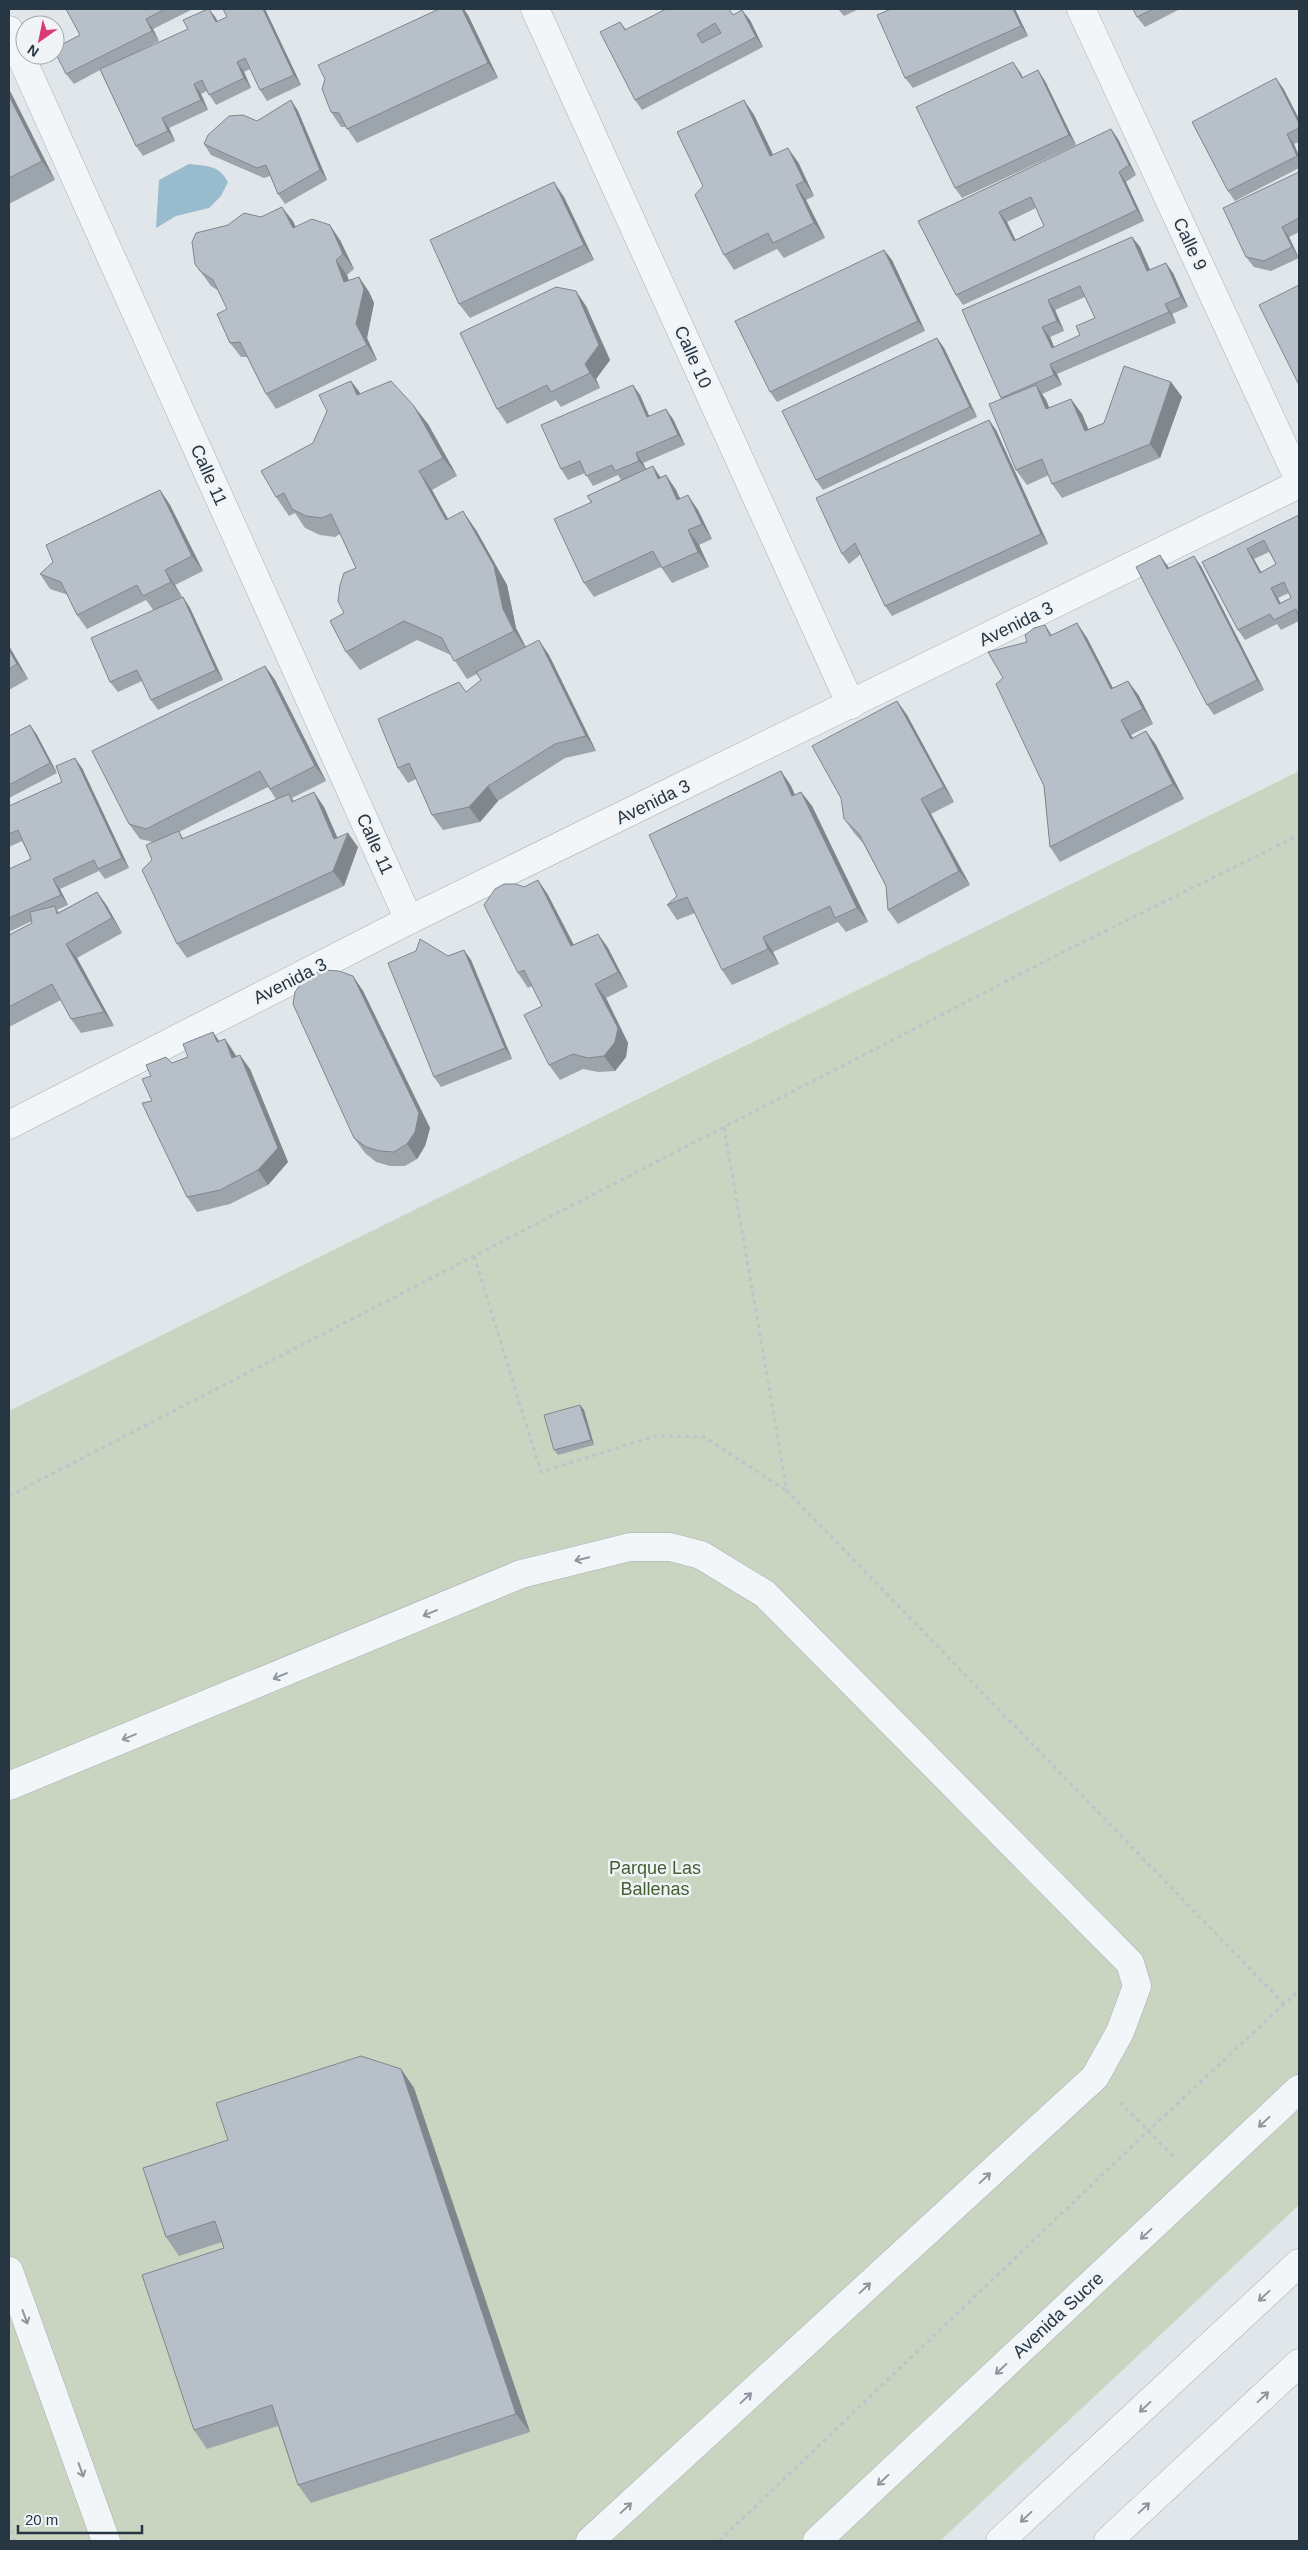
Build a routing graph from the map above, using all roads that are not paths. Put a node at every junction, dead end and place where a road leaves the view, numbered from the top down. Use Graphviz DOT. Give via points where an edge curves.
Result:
graph roads {
  1 [pos="535,9"];
  2 [pos="1081,9"];
  3 [pos="9,30"];
  4 [pos="1299,480"];
  5 [pos="1299,484"];
  6 [pos="852,705"];
  7 [pos="409,920"];
  8 [pos="9,1125"];
  9 [pos="9,1786"];
  10 [pos="1299,2089"];
  11 [pos="1299,2263"];
  12 [pos="9,2271"];
  13 [pos="1299,2363"];
  14 [pos="106,2541"];
  15 [pos="590,2541"];
  16 [pos="817,2541"];
  17 [pos="1000,2541"];
  18 [pos="1108,2541"];
  1 -- 6 [label="street, Calle 10"];
  2 -- 4 [label="street, Calle 9"];
  3 -- 7 [label="street, Calle 11"];
  5 -- 6 [label="street, Avenida 3"];
  6 -- 7 [label="street, Avenida 3"];
  7 -- 8 [label="street, Avenida 3"];
  15 -- 9 [label="street, one-way" via="1096,2077 1120,2032 1137,1986 1130,1963 765,1594 702,1555 670,1547 630,1547 521,1574"];
  10 -- 16 [label="street, Avenida Sucre, one-way"];
  11 -- 17 [label="street, one-way"];
  12 -- 14 [label="street, one-way"];
  18 -- 13 [label="street, one-way"];
}
